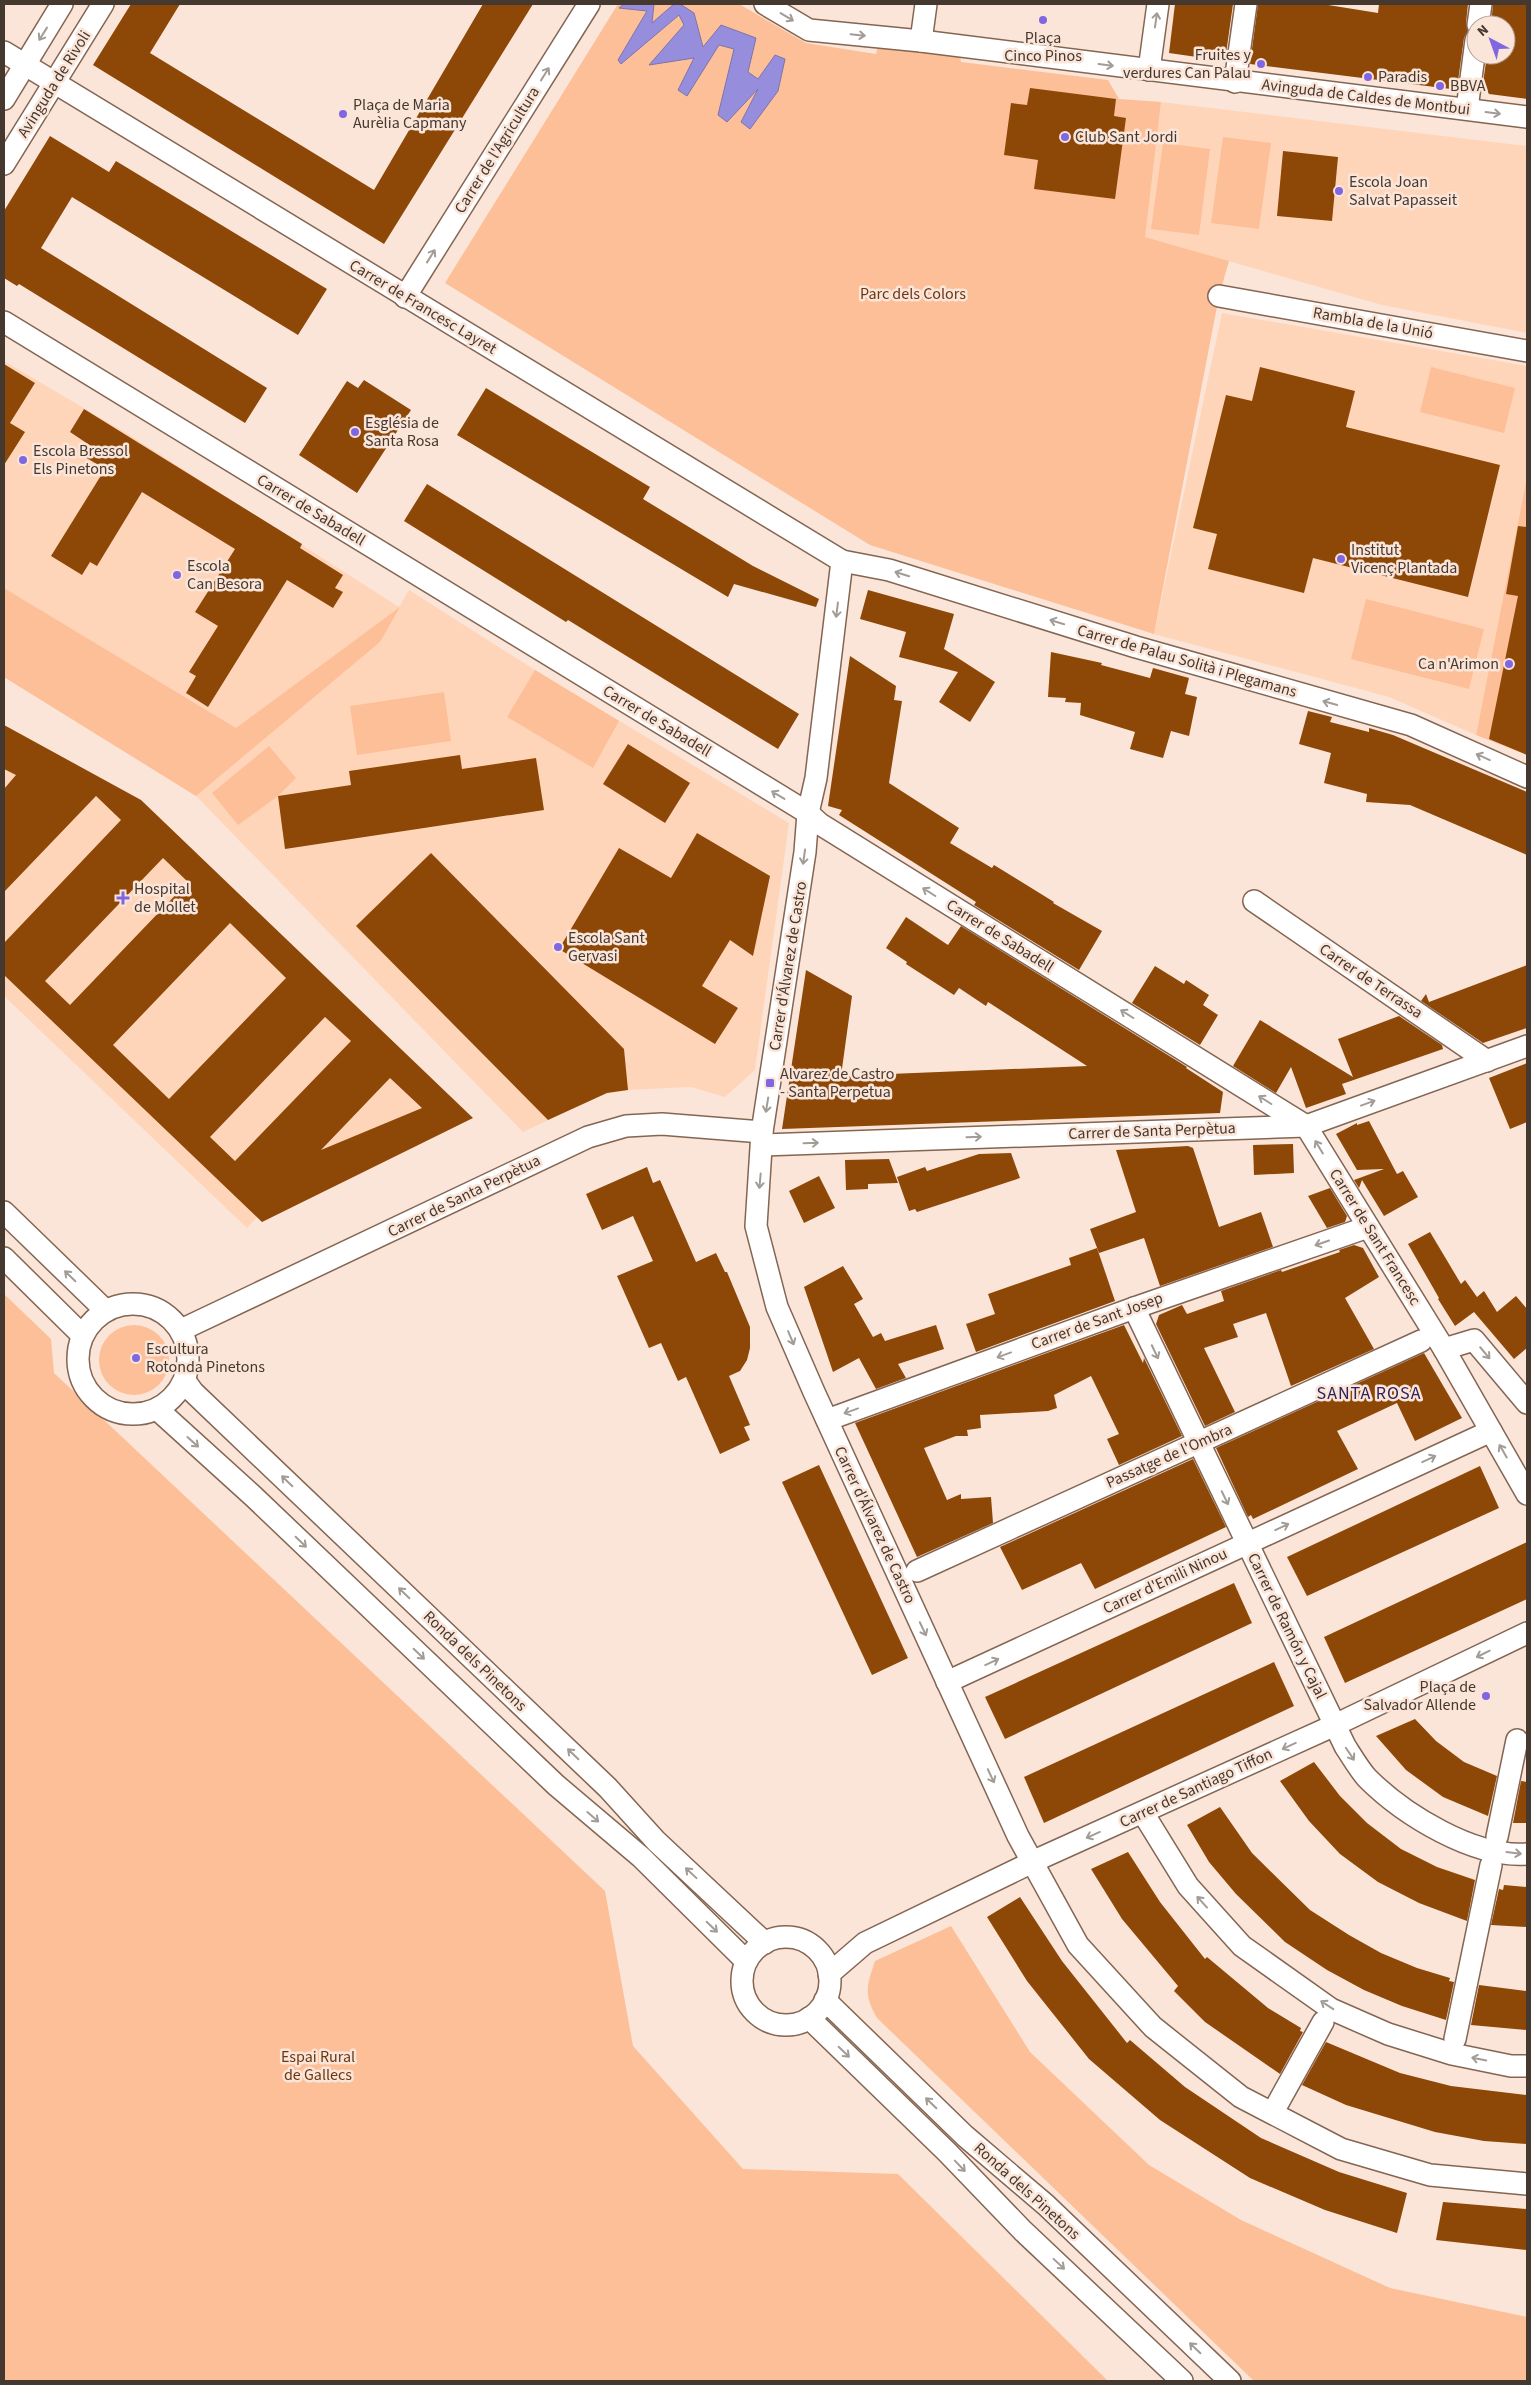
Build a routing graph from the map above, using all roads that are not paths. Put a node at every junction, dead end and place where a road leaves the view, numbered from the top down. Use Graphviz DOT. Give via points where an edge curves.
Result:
graph roads {
  1 [pos="62,4"];
  2 [pos="103,4"];
  3 [pos="589,4"];
  4 [pos="765,4"];
  5 [pos="926,4"];
  6 [pos="1158,4"];
  7 [pos="1246,4"];
  8 [pos="921,41"];
  9 [pos="4,52"];
  10 [pos="25,65"];
  11 [pos="1473,65"];
  12 [pos="1149,70"];
  13 [pos="1235,82"];
  14 [pos="54,83"];
  15 [pos="4,99"];
  16 [pos="1467,109"];
  17 [pos="1527,117"];
  18 [pos="4,164"];
  19 [pos="1219,296"];
  20 [pos="405,297"];
  21 [pos="4,322"];
  22 [pos="1527,350"];
  23 [pos="842,561"];
  24 [pos="1527,777"];
  25 [pos="808,813"];
  26 [pos="1254,901"];
  27 [pos="1527,1046"];
  28 [pos="1487,1060"];
  29 [pos="1306,1126"];
  30 [pos="762,1138"];
  31 [pos="4,1212"];
  32 [pos="1368,1228"];
  33 [pos="4,1258"];
  34 [pos="1134,1308"];
  35 [pos="105,1310"];
  36 [pos="181,1330"];
  37 [pos="82,1336"];
  38 [pos="1421,1341"];
  39 [pos="1444,1349"];
  40 [pos="185,1380"];
  41 [pos="1527,1403"];
  42 [pos="157,1409"];
  43 [pos="827,1420"];
  44 [pos="1491,1431"];
  45 [pos="1198,1443"];
  46 [pos="1527,1494"];
  47 [pos="1246,1544"];
  48 [pos="916,1571"];
  49 [pos="1527,1633"];
  50 [pos="947,1682"];
  51 [pos="1335,1725"];
  52 [pos="1517,1740"];
  53 [pos="1143,1813"];
  54 [pos="1497,1838"];
  55 [pos="1527,1854"];
  56 [pos="1033,1862"];
  57 [pos="1491,1866"];
  58 [pos="802,1940"];
  59 [pos="765,1943"];
  60 [pos="865,1943"];
  61 [pos="746,1961"];
  62 [pos="829,1974"];
  63 [pos="825,2000"];
  64 [pos="809,2018"];
  65 [pos="1323,2022"];
  66 [pos="1454,2039"];
  67 [pos="1527,2066"];
  68 [pos="1278,2103"];
  69 [pos="1527,2184"];
  70 [pos="1182,2381"];
  71 [pos="1230,2381"];
  1 -- 10 [label="street, one-way"];
  2 -- 14 [label="street, Avinguda de Rivoli"];
  20 -- 3 [label="street, Carrer de l'Agricultura, one-way"];
  4 -- 8 [label="street, Avinguda de Caldes de Montbui, one-way" via="809,30"];
  5 -- 8 [label="street"];
  12 -- 6 [label="street, one-way"];
  7 -- 13 [label="street"];
  8 -- 12 [label="street, Avinguda de Caldes de Montbui, one-way"];
  9 -- 10 [label="street, Carrer de Francesc Layret"];
  10 -- 14 [label="street, Carrer de Francesc Layret"];
  10 -- 15 [label="street"];
  11 -- 16 [label="street"];
  12 -- 13 [label="street, Avinguda de Caldes de Montbui"];
  13 -- 16 [label="street, Avinguda de Caldes de Montbui"];
  14 -- 18 [label="street, Avinguda de Rivoli"];
  14 -- 20 [label="street, Carrer de Francesc Layret"];
  16 -- 17 [label="street, Avinguda de Caldes de Montbui, one-way"];
  19 -- 22 [label="street, Rambla de la Unió"];
  20 -- 23 [label="street, Carrer de Francesc Layret"];
  25 -- 21 [label="street, Carrer de Sabadell, one-way"];
  24 -- 23 [label="street, Carrer de Palau Solità i Plegamans, one-way" via="1411,725 1136,647 889,570"];
  23 -- 25 [label="street, Carrer d'Álvarez de Castro, one-way" via="816,778"];
  29 -- 25 [label="street, Carrer de Sabadell, one-way" via="820,824"];
  25 -- 30 [label="street, Carrer d'Álvarez de Castro, one-way"];
  26 -- 28 [label="street, Carrer de Terrassa"];
  27 -- 28 [label="street, Carrer de Santa Perpètua"];
  29 -- 28 [label="street, Carrer de Santa Perpètua, one-way"];
  30 -- 29 [label="street, Carrer de Santa Perpètua, one-way"];
  32 -- 29 [label="street, Carrer de Sant Francesc, one-way"];
  30 -- 36 [label="street, Carrer de Santa Perpètua" via="662,1124 626,1126 588,1137"];
  30 -- 43 [label="street, Carrer d'Álvarez de Castro, one-way" via="756,1226 777,1307"];
  35 -- 31 [label="street, one-way"];
  32 -- 34 [label="street, Carrer de Sant Josep, one-way"];
  32 -- 39 [label="street, Carrer de Sant Francesc"];
  33 -- 37 [label="street"];
  34 -- 43 [label="street, Carrer de Sant Josep, one-way"];
  34 -- 45 [label="street, Carrer de Ramón y Cajal, one-way"];
  35 -- 36 [label="street" via="118,1305 146,1304 164,1312"];
  35 -- 37 [label="street" via="90,1322"];
  36 -- 40 [label="street" via="188,1346 189,1364"];
  37 -- 42 [label="street" via="77,1361 84,1385 93,1398 106,1407 129,1414"];
  38 -- 45 [label="street, Passatge de l'Ombra"];
  39 -- 41 [label="street, one-way" via="1474,1340"];
  39 -- 44 [label="street, Carrer de Sant Francesc"];
  40 -- 42 [label="street" via="174,1397"];
  59 -- 40 [label="street, Ronda dels Pinetons, one-way" via="656,1841 608,1788 193,1392"];
  42 -- 61 [label="street, Ronda dels Pinetons, one-way" via="253,1496 556,1785 641,1858"];
  43 -- 50 [label="street, Carrer d'Álvarez de Castro, one-way"];
  46 -- 44 [label="street, Carrer de Sant Francesc, one-way"];
  47 -- 44 [label="street, Carrer d'Emili Ninou, one-way"];
  45 -- 47 [label="street, Carrer de Ramón y Cajal, one-way"];
  45 -- 48 [label="street, Passatge de l'Ombra"];
  50 -- 47 [label="street, Carrer d'Emili Ninou, one-way"];
  47 -- 51 [label="street, Carrer de Ramón y Cajal"];
  49 -- 51 [label="street, Carrer de Santiago Tiffon, one-way"];
  50 -- 56 [label="street, Carrer d'Álvarez de Castro, one-way"];
  51 -- 53 [label="street, Carrer de Santiago Tiffon, one-way"];
  51 -- 55 [label="street, Carrer de Ramón y Cajal, one-way" via="1366,1777 1397,1804 1471,1845"];
  52 -- 54 [label="street"];
  53 -- 56 [label="street, Carrer de Santiago Tiffon, one-way"];
  67 -- 53 [label="street, one-way" via="1511,2066 1452,2054 1388,2034 1331,2009 1242,1946 1188,1886"];
  56 -- 60 [label="street, Carrer de Santiago Tiffon"];
  56 -- 69 [label="street, Carrer d'Álvarez de Castro" via="1078,1945 1153,2026 1241,2097 1341,2149 1430,2175"];
  57 -- 66 [label="street"];
  58 -- 59 [label="street" via="789,1937"];
  58 -- 60 [label="street, Carrer de Santiago Tiffon" via="830,1946"];
  58 -- 62 [label="street" via="820,1954"];
  59 -- 61 [label="street"];
  60 -- 62 [label="street, Carrer de Santiago Tiffon"];
  61 -- 64 [label="street" via="742,1973 744,1992 752,2009 772,2023 785,2025"];
  62 -- 63 [label="street"];
  63 -- 64 [label="street"];
  71 -- 63 [label="street, Ronda dels Pinetons, one-way" via="1046,2205 965,2136"];
  64 -- 70 [label="street, Ronda dels Pinetons, one-way" via="1023,2231"];
  65 -- 68 [label="street"];
}
